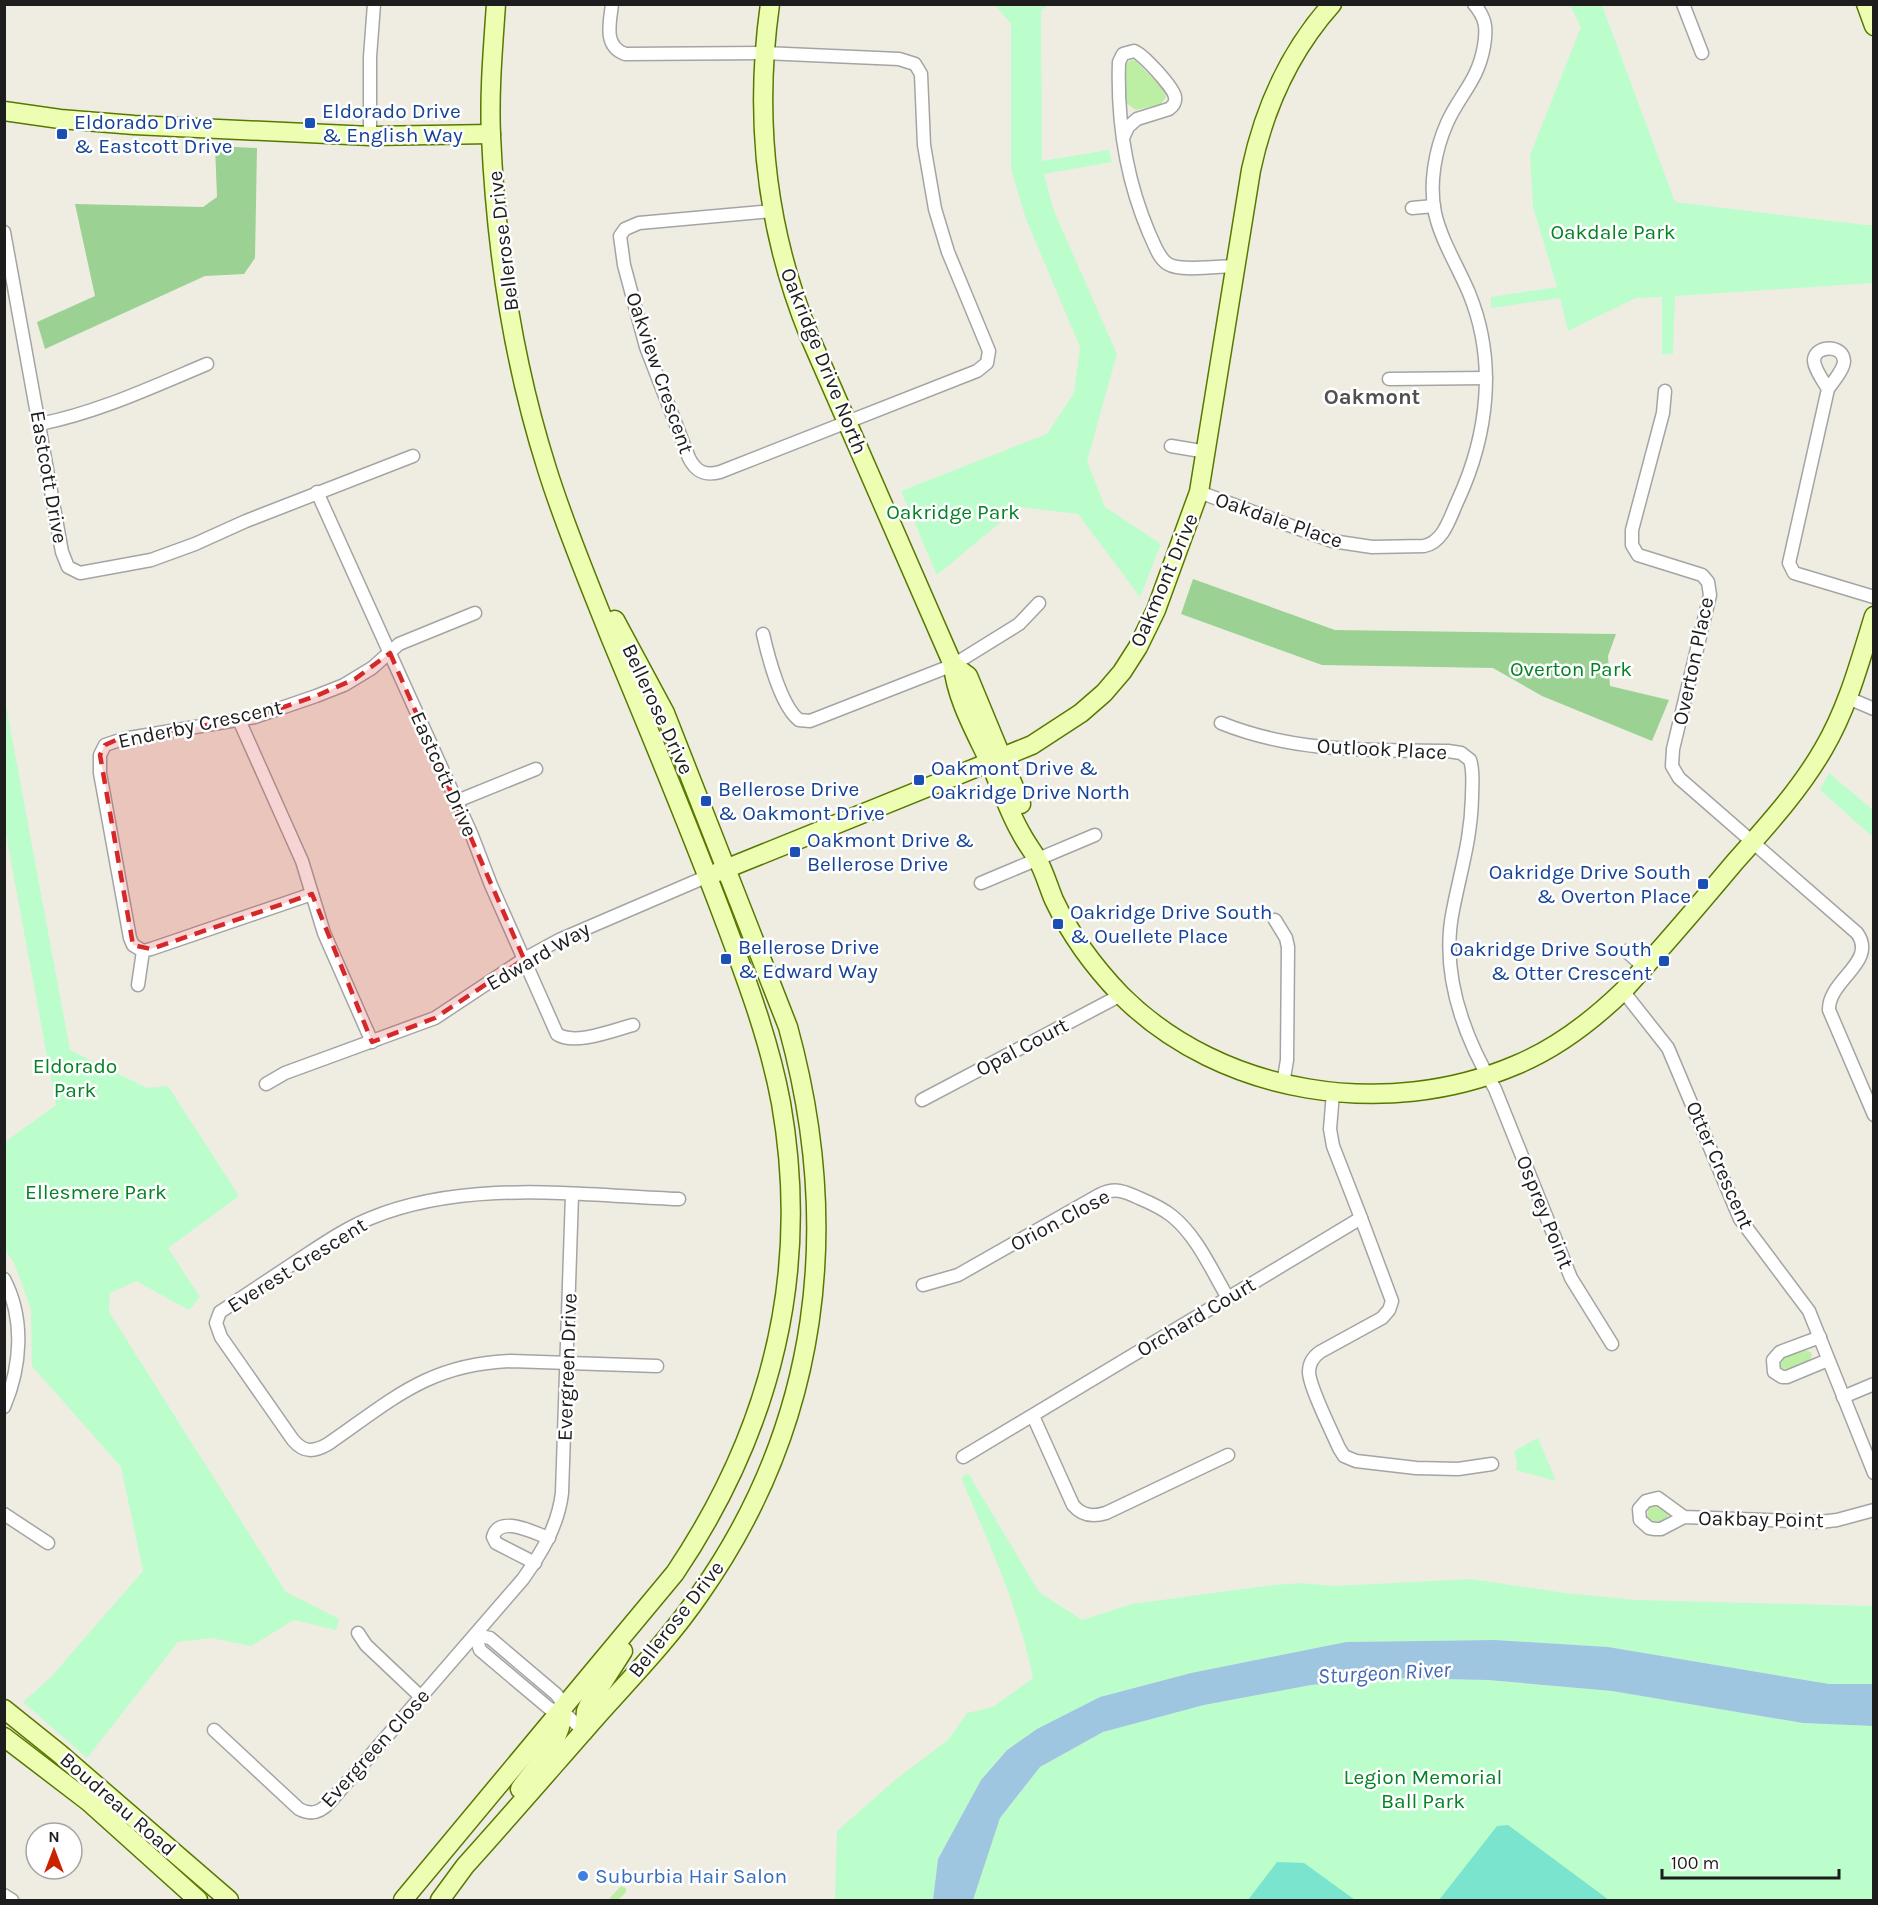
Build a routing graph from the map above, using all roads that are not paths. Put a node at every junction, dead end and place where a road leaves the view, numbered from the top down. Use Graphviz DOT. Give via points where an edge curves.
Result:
graph roads {
  1 [pos="374,4"];
  2 [pos="496,4"];
  3 [pos="612,4"];
  4 [pos="770,4"];
  5 [pos="1474,4"];
  6 [pos="1683,4"];
  7 [pos="1866,4"];
  8 [pos="1323,7"];
  9 [pos="1874,26"];
  10 [pos="764,53"];
  11 [pos="1702,54"];
  12 [pos="4,111"];
  13 [pos="491,134"];
  14 [pos="370,136"];
  15 [pos="1123,138"];
  16 [pos="1434,206"];
  17 [pos="1412,208"];
  18 [pos="772,211"];
  19 [pos="4,232"];
  20 [pos="1236,266"];
  21 [pos="207,364"];
  22 [pos="1486,378"];
  23 [pos="1389,379"];
  24 [pos="1828,389"];
  25 [pos="1665,391"];
  26 [pos="847,422"];
  27 [pos="40,424"];
  28 [pos="1171,446"];
  29 [pos="1207,452"];
  30 [pos="413,456"];
  31 [pos="317,492"];
  32 [pos="1199,492"];
  33 [pos="572,542"];
  34 [pos="1874,597"];
  35 [pos="1039,603"];
  36 [pos="475,614"];
  37 [pos="1874,616"];
  38 [pos="763,634"];
  39 [pos="390,653"];
  40 [pos="953,665"];
  41 [pos="1848,698"];
  42 [pos="1874,709"];
  43 [pos="239,720"];
  44 [pos="1221,723"];
  45 [pos="995,760"];
  46 [pos="536,769"];
  47 [pos="456,801"];
  48 [pos="1095,835"];
  49 [pos="1753,842"];
  50 [pos="1037,858"];
  51 [pos="727,868"];
  52 [pos="708,876"];
  53 [pos="981,883"];
  54 [pos="312,894"];
  55 [pos="1275,920"];
  56 [pos="142,951"];
  57 [pos="1626,951"];
  58 [pos="524,959"];
  59 [pos="1645,968"];
  60 [pos="138,985"];
  61 [pos="1623,991"];
  62 [pos="1121,995"];
  63 [pos="633,1025"];
  64 [pos="372,1042"];
  65 [pos="1487,1076"];
  66 [pos="266,1084"];
  67 [pos="1283,1084"];
  68 [pos="1333,1093"];
  69 [pos="922,1100"];
  70 [pos="1874,1115"];
  71 [pos="572,1195"];
  72 [pos="679,1199"];
  73 [pos="1361,1218"];
  74 [pos="4,1280"];
  75 [pos="922,1285"];
  76 [pos="1228,1298"];
  77 [pos="1820,1337"];
  78 [pos="1612,1344"];
  79 [pos="1828,1360"];
  80 [pos="567,1363"];
  81 [pos="657,1366"];
  82 [pos="1874,1384"];
  83 [pos="1843,1397"];
  84 [pos="4,1407"];
  85 [pos="1033,1416"];
  86 [pos="1228,1455"];
  87 [pos="963,1457"];
  88 [pos="1492,1464"];
  89 [pos="1874,1473"];
  90 [pos="1874,1510"];
  91 [pos="4,1514"];
  92 [pos="1684,1517"];
  93 [pos="549,1538"];
  94 [pos="48,1543"];
  95 [pos="535,1563"];
  96 [pos="675,1573"];
  97 [pos="358,1633"];
  98 [pos="475,1635"];
  99 [pos="421,1697"];
  100 [pos="4,1709"];
  101 [pos="562,1711"];
  102 [pos="214,1730"];
  103 [pos="584,1731"];
  104 [pos="4,1737"];
  105 [pos="465,1866"];
  106 [pos="4,1895"];
  107 [pos="12,1900"];
  108 [pos="198,1900"];
  109 [pos="229,1900"];
  110 [pos="403,1900"];
  111 [pos="440,1900"];
  1 -- 14 [label="street"];
  2 -- 13 [label="main road, Bellerose Drive"];
  3 -- 10 [label="street" via="609,35 615,48 625,54"];
  4 -- 10 [label="main road, Oakridge Drive North"];
  5 -- 16 [label="street, Oakdale Place" via="1486,24 1482,56 1475,78 1450,116 1441,138 1435,166"];
  6 -- 11 [label="street"];
  7 -- 9 [label="main road"];
  8 -- 20 [label="main road, Oakmont Drive" via="1274,95 1261,128"];
  10 -- 18 [label="main road, Oakridge Drive North" via="763,134"];
  10 -- 26 [label="street" via="899,59 911,61 919,68 925,153 935,209 989,351 987,363 977,371"];
  12 -- 14 [label="main road" via="104,124"];
  13 -- 14 [label="main road"];
  13 -- 33 [label="main road, Bellerose Drive" via="500,257 525,393"];
  15 -- 15 [label="street" via="1133,121 1170,108 1175,99 1174,92 1134,51 1123,54 1119,62"];
  15 -- 20 [label="street" via="1135,197 1163,260 1175,267"];
  16 -- 17 [label="street"];
  16 -- 22 [label="street, Oakdale Place" via="1474,307 1483,342"];
  18 -- 26 [label="main road, Oakridge Drive North" via="796,301"];
  18 -- 26 [label="street, Oakview Crescent" via="639,223 625,229 620,236 621,250 646,348 689,458 702,473 720,472"];
  19 -- 27 [label="street, Eastcott Drive"];
  20 -- 29 [label="main road, Oakmont Drive"];
  21 -- 27 [label="street" via="103,407"];
  22 -- 23 [label="street"];
  22 -- 32 [label="street, Oakdale Place" via="1485,410 1473,463 1444,531 1430,545 1372,547 1338,542"];
  24 -- 34 [label="street" via="1789,563 1794,573"];
  25 -- 49 [label="street, Overton Place" via="1663,413 1632,530 1632,545 1640,556 1702,575 1708,582 1710,596 1672,766 1679,778"];
  26 -- 40 [label="main road, Oakridge Drive North"];
  27 -- 31 [label="street, Eastcott Drive" via="62,552 68,567 80,573 165,556"];
  28 -- 29 [label="street"];
  29 -- 32 [label="main road, Oakmont Drive"];
  30 -- 31 [label="street, Eastcott Drive"];
  31 -- 39 [label="street, Eastcott Drive"];
  32 -- 45 [label="main road, Oakmont Drive" via="1153,617 1122,672 1104,693 1056,731"];
  33 -- 51 [label="main road, Bellerose Drive" via="665,713"];
  33 -- 52 [label="main road, Bellerose Drive"];
  35 -- 40 [label="street" via="1019,624"];
  36 -- 39 [label="street, Enderby Crescent" via="399,644"];
  37 -- 41 [label="main road, Oakridge Drive North"];
  38 -- 40 [label="street" via="789,709 804,722"];
  39 -- 43 [label="street, Enderby Crescent" via="331,691"];
  39 -- 47 [label="street, Eastcott Drive"];
  40 -- 45 [label="main road, Oakridge Drive North" via="954,682"];
  41 -- 42 [label="street"];
  41 -- 49 [label="main road, Oakridge Drive North" via="1824,749"];
  43 -- 54 [label="street" via="302,861"];
  43 -- 56 [label="street, Enderby Crescent" via="101,741 100,773 128,926 133,945"];
  44 -- 65 [label="street, Outlook Place" via="1252,735 1322,748 1448,751 1461,753 1470,760 1470,836 1452,911 1448,955 1459,1010"];
  45 -- 50 [label="main road, Oakridge Drive North" via="1020,832"];
  45 -- 51 [label="main road, Oakmont Drive"];
  46 -- 47 [label="street"];
  47 -- 58 [label="street, Eastcott Drive"];
  48 -- 50 [label="street"];
  49 -- 59 [label="main road, Oakridge Drive North"];
  49 -- 70 [label="street" via="1863,940 1866,949 1862,960 1833,993 1829,1010"];
  50 -- 53 [label="street"];
  50 -- 62 [label="main road, Oakridge Drive North" via="1066,923"];
  51 -- 52 [label="main road, Oakmont Drive"];
  51 -- 103 [label="main road, Bellerose Drive" via="788,1027 809,1121 817,1221 809,1326 783,1433 733,1543 681,1620"];
  52 -- 58 [label="street, Edward Way" via="587,926"];
  52 -- 96 [label="main road, Bellerose Drive" via="756,1007 775,1072 788,1152 791,1223 785,1295 760,1404 726,1488"];
  54 -- 56 [label="street"];
  54 -- 64 [label="street" via="324,933"];
  55 -- 67 [label="street" via="1288,947 1287,1060"];
  56 -- 60 [label="street"];
  57 -- 59 [label="street"];
  58 -- 63 [label="street, Eastcott Drive" via="560,1036 586,1038"];
  58 -- 64 [label="street, Edward Way" via="435,1018"];
  59 -- 61 [label="main road, Oakridge Drive North"];
  61 -- 65 [label="main road, Oakridge Drive North" via="1565,1038"];
  61 -- 77 [label="street, Otter Crescent" via="1671,1054 1740,1219 1809,1311"];
  62 -- 67 [label="main road, Oakridge Drive North" via="1203,1053"];
  62 -- 69 [label="street, Opal Court"];
  64 -- 66 [label="street, Edward Way" via="285,1073"];
  65 -- 68 [label="main road, Oakridge Drive North" via="1418,1092"];
  65 -- 78 [label="street, Osprey Point" via="1571,1278"];
  67 -- 68 [label="main road, Oakridge Drive North"];
  68 -- 73 [label="street" via="1333,1146"];
  71 -- 72 [label="street"];
  71 -- 80 [label="street, Evergreen Drive"];
  71 -- 80 [label="street, Everest Crescent" via="471,1194 422,1202 371,1218 332,1238 220,1312 216,1323 221,1337 293,1440 309,1451 321,1449 436,1374 489,1362"];
  73 -- 76 [label="street, Orchard Court"];
  73 -- 88 [label="street" via="1392,1301 1382,1318 1320,1352 1310,1365 1311,1381 1339,1448 1344,1456 1356,1461 1416,1468 1458,1469"];
  74 -- 84 [label="street" via="14,1303 18,1345 14,1378"];
  75 -- 76 [label="street, Orion Close" via="958,1275 1100,1195 1118,1190 1158,1207 1176,1220"];
  76 -- 85 [label="street, Orchard Court"];
  77 -- 79 [label="street, Otter Crescent"];
  77 -- 79 [label="street" via="1780,1353 1773,1360 1774,1372 1787,1377"];
  79 -- 83 [label="street, Otter Crescent"];
  80 -- 81 [label="street"];
  80 -- 93 [label="street, Evergreen Drive" via="562,1493 558,1519"];
  82 -- 83 [label="street"];
  83 -- 89 [label="street, Otter Crescent"];
  85 -- 86 [label="street" via="1074,1505 1087,1515 1106,1514"];
  85 -- 87 [label="street, Orchard Court"];
  90 -- 92 [label="street, Oakbay Point" via="1820,1522"];
  91 -- 94 [label="street"];
  93 -- 95 [label="street, Evergreen Drive"];
  93 -- 95 [label="street" via="510,1526 495,1530 496,1543"];
  95 -- 98 [label="street, Evergreen Drive"];
  96 -- 101 [label="main road, Bellerose Drive"];
  96 -- 103 [label="main road" via="589,1704"];
  97 -- 99 [label="street"];
  98 -- 99 [label="street, Evergreen Close"];
  98 -- 101 [label="street" via="490,1638 556,1694"];
  99 -- 102 [label="street, Evergreen Close" via="330,1802 314,1813 299,1809"];
  100 -- 109 [label="main road, Boudreau Road"];
  101 -- 103 [label="street"];
  101 -- 105 [label="main road" via="555,1740"];
  101 -- 110 [label="main road, Bellerose Drive"];
  103 -- 105 [label="main road, Bellerose Drive"];
  104 -- 108 [label="main road, Boudreau Road" via="89,1802"];
  105 -- 111 [label="main road, Bellerose Drive"];
  106 -- 107 [label="street"];
}
